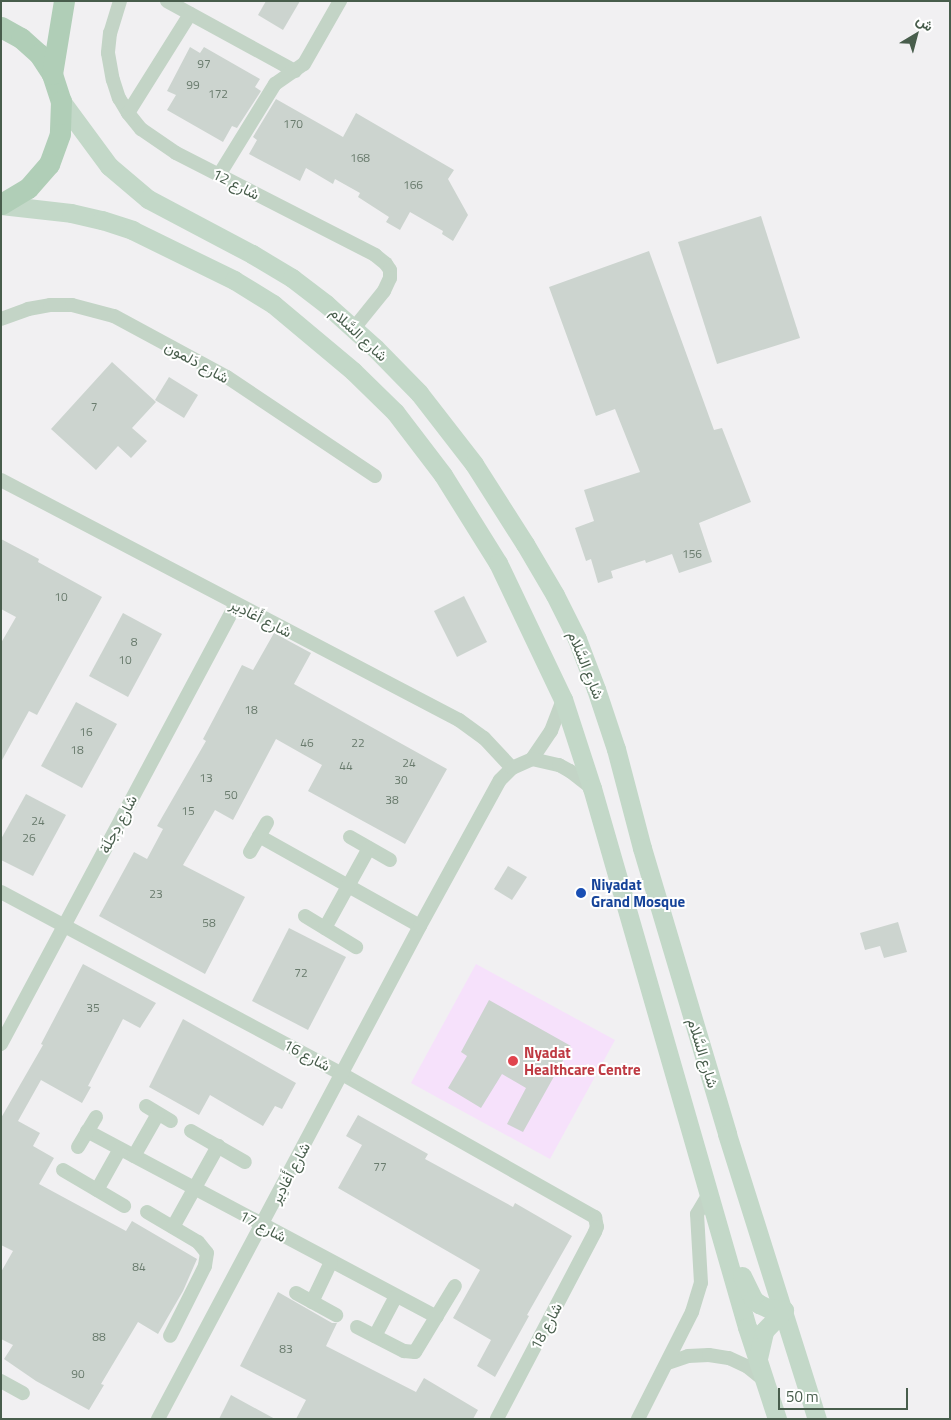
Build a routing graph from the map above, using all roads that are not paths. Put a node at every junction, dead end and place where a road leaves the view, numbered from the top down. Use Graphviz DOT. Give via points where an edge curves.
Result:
graph roads {
  1 [pos="64,1"];
  2 [pos="120,1"];
  3 [pos="167,1"];
  4 [pos="340,1"];
  5 [pos="190,14"];
  6 [pos="1,27"];
  7 [pos="295,71"];
  8 [pos="52,74"];
  9 [pos="61,101"];
  10 [pos="128,113"];
  11 [pos="219,175"];
  12 [pos="1,205"];
  13 [pos="1,319"];
  14 [pos="354,328"];
  15 [pos="375,476"];
  16 [pos="1,480"];
  17 [pos="235,605"];
  18 [pos="563,699"];
  19 [pos="532,759"];
  20 [pos="512,768"];
  21 [pos="592,788"];
  22 [pos="267,823"];
  23 [pos="259,836"];
  24 [pos="350,837"];
  25 [pos="369,848"];
  26 [pos="250,852"];
  27 [pos="390,860"];
  28 [pos="348,886"];
  29 [pos="1,892"];
  30 [pos="304,916"];
  31 [pos="64,925"];
  32 [pos="420,926"];
  33 [pos="325,928"];
  34 [pos="356,947"];
  35 [pos="1,1044"];
  36 [pos="342,1074"];
  37 [pos="96,1116"];
  38 [pos="171,1122"];
  39 [pos="190,1130"];
  40 [pos="87,1131"];
  41 [pos="218,1146"];
  42 [pos="78,1147"];
  43 [pos="120,1149"];
  44 [pos="134,1156"];
  45 [pos="246,1162"];
  46 [pos="63,1170"];
  47 [pos="195,1189"];
  48 [pos="97,1190"];
  49 [pos="710,1192"];
  50 [pos="124,1206"];
  51 [pos="147,1212"];
  52 [pos="262,1226"];
  53 [pos="173,1227"];
  54 [pos="595,1232"];
  55 [pos="728,1257"];
  56 [pos="331,1262"];
  57 [pos="454,1286"];
  58 [pos="296,1293"];
  59 [pos="396,1296"];
  60 [pos="312,1302"];
  61 [pos="784,1310"];
  62 [pos="336,1315"];
  63 [pos="437,1317"];
  64 [pos="357,1327"];
  65 [pos="170,1336"];
  66 [pos="375,1336"];
  67 [pos="758,1359"];
  68 [pos="668,1363"];
  69 [pos="764,1380"];
  70 [pos="1,1381"];
  71 [pos="23,1393"];
  72 [pos="158,1419"];
  73 [pos="497,1419"];
  74 [pos="638,1419"];
  75 [pos="777,1419"];
  76 [pos="817,1419"];
  1 -- 8 [label="main road"];
  2 -- 10 [label="street, شارع 12" via="110,33 108,53 113,80"];
  3 -- 5 [label="street"];
  4 -- 7 [label="street" via="304,64"];
  5 -- 7 [label="street"];
  5 -- 10 [label="street"];
  6 -- 8 [label="main road" via="21,38 39,54"];
  7 -- 11 [label="street" via="274,84"];
  8 -- 9 [label="main road"];
  9 -- 12 [label="main road" via="60,134 49,164 28,188"];
  9 -- 14 [label="street, شارع السَّلام" via="109,166 148,199 292,278"];
  10 -- 11 [label="street, شارع 12" via="141,129 158,141"];
  11 -- 14 [label="street, شارع 12" via="375,255 386,264 390,278 384,291"];
  12 -- 18 [label="street, شارع السَّلام" via="71,213 132,230 234,280 308,331 395,412 443,475 498,563"];
  13 -- 15 [label="street, شارع دَلمون" via="50,305 86,307 114,316 227,377"];
  14 -- 61 [label="street, شارع السَّلام" via="419,393 474,464 526,544 577,639 616,750 727,1134"];
  16 -- 17 [label="street, شارع أَغادِير"];
  17 -- 20 [label="street, شارع أَغادِير" via="458,720 484,738"];
  17 -- 31 [label="street, شارع دِجلَة"];
  18 -- 19 [label="street, شارع أَغادِير" via="552,732"];
  18 -- 21 [label="street, شارع السَّلام"];
  19 -- 20 [label="street, شارع أَغادِير"];
  19 -- 21 [label="street" via="559,765"];
  20 -- 32 [label="street, شارع أَغادِير" via="495,789"];
  21 -- 49 [label="street, شارع السَّلام"];
  22 -- 23 [label="street"];
  23 -- 26 [label="street"];
  23 -- 28 [label="street"];
  24 -- 25 [label="street"];
  25 -- 27 [label="street"];
  25 -- 28 [label="street"];
  28 -- 32 [label="street"];
  28 -- 33 [label="street"];
  29 -- 31 [label="street, شارع 16"];
  30 -- 33 [label="street"];
  31 -- 35 [label="street, شارع دِجلَة"];
  31 -- 36 [label="street, شارع 16"];
  32 -- 36 [label="street, شارع أَغادِير"];
  33 -- 34 [label="street"];
  36 -- 52 [label="street, شارع أَغادِير"];
  36 -- 54 [label="street, شارع 16" via="588,1212 597,1221"];
  37 -- 40 [label="street"];
  38 -- 44 [label="street" via="152,1110"];
  39 -- 41 [label="street"];
  40 -- 42 [label="street"];
  40 -- 43 [label="street, شارع 17"];
  41 -- 45 [label="street"];
  41 -- 47 [label="street"];
  43 -- 44 [label="street, شارع 17"];
  43 -- 48 [label="street"];
  44 -- 47 [label="street, شارع 17"];
  46 -- 48 [label="street"];
  47 -- 52 [label="street, شارع 17"];
  47 -- 53 [label="street"];
  48 -- 50 [label="street"];
  49 -- 55 [label="street, شارع السَّلام"];
  49 -- 68 [label="street" via="697,1214 701,1283 692,1312"];
  51 -- 53 [label="street"];
  52 -- 56 [label="street, شارع 17"];
  52 -- 72 [label="street, شارع أَغادِير"];
  53 -- 65 [label="street" via="204,1246 208,1260"];
  54 -- 73 [label="street, شارع 18"];
  55 -- 61 [label="street" via="738,1268 753,1299 762,1306"];
  55 -- 67 [label="street, شارع السَّلام"];
  56 -- 59 [label="street, شارع 17"];
  56 -- 60 [label="street"];
  57 -- 63 [label="street"];
  58 -- 60 [label="street"];
  59 -- 63 [label="street, شارع 17"];
  59 -- 66 [label="street"];
  60 -- 62 [label="street"];
  61 -- 67 [label="street" via="764,1331"];
  61 -- 76 [label="street, شارع السَّلام"];
  63 -- 66 [label="street" via="415,1352 404,1351"];
  64 -- 66 [label="street"];
  67 -- 69 [label="street, شارع السَّلام"];
  68 -- 69 [label="street" via="688,1356 729,1358"];
  68 -- 74 [label="street"];
  69 -- 75 [label="street, شارع السَّلام"];
  70 -- 71 [label="street"];
}
